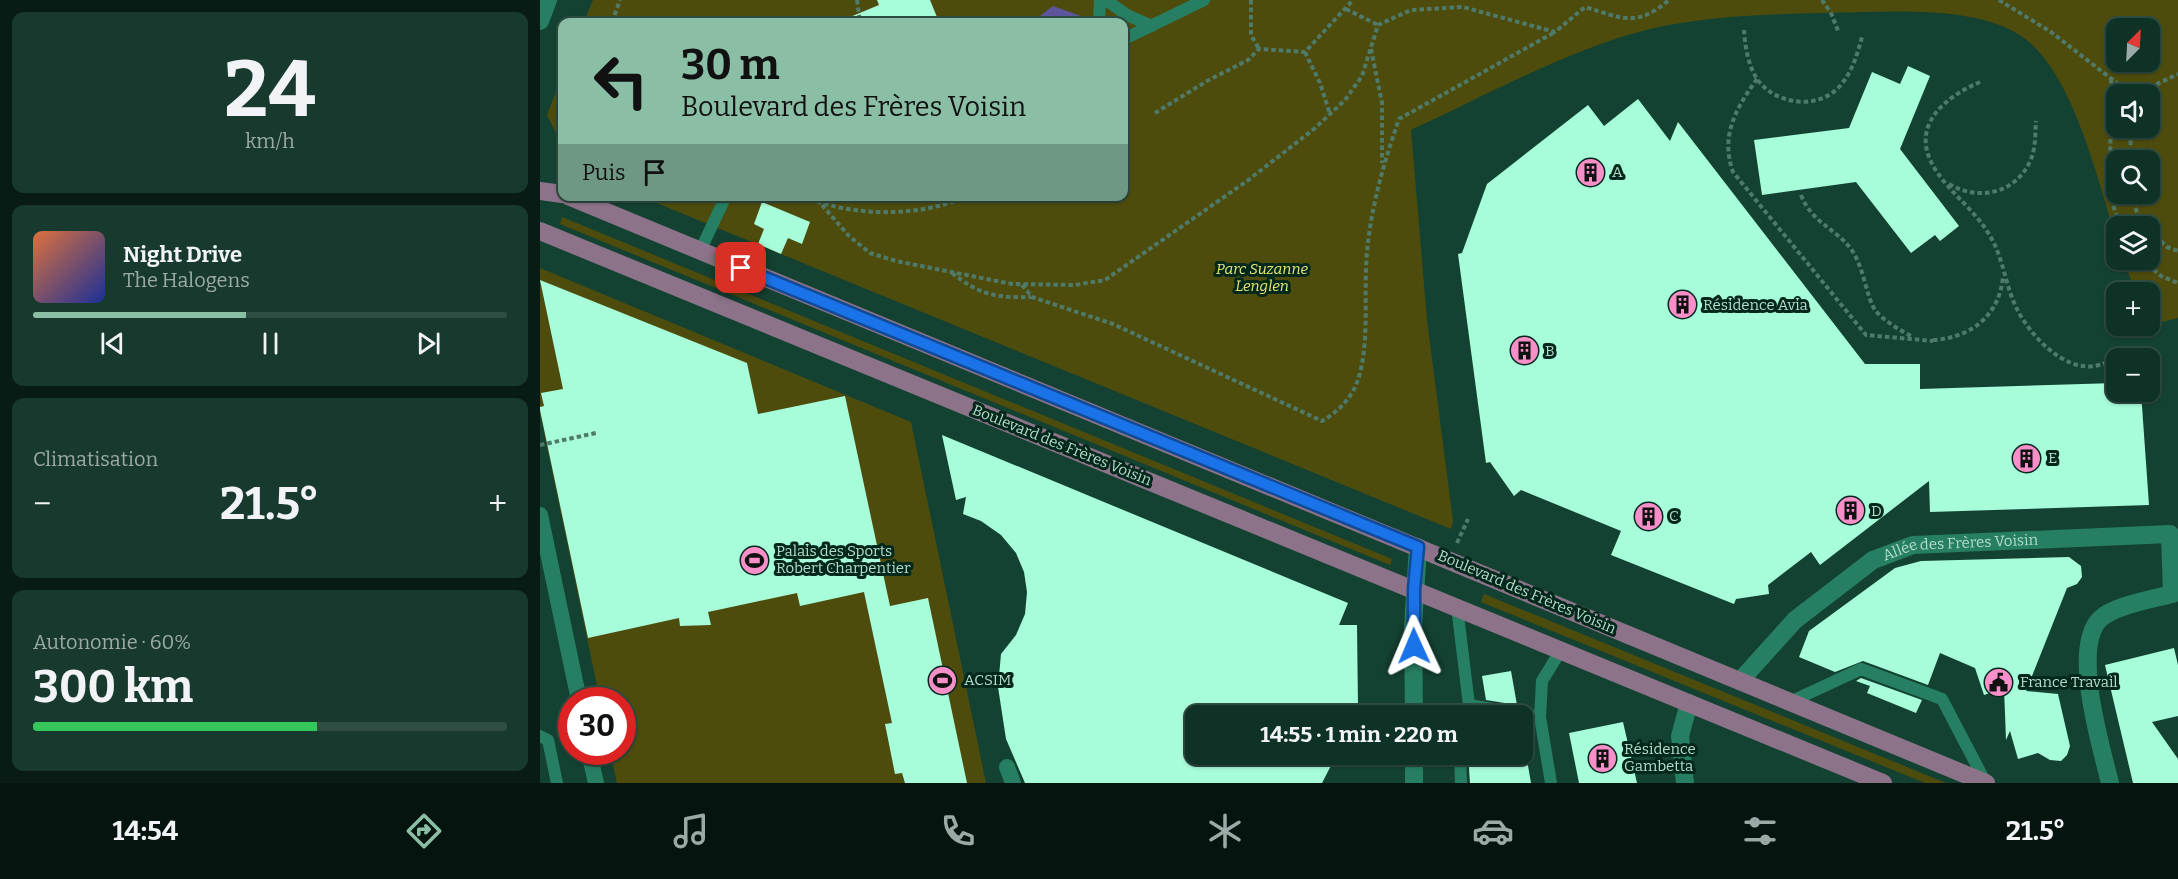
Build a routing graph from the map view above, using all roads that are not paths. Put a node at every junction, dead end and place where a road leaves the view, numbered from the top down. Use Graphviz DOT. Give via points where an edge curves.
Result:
graph roads {
  1 [pos="548,0"];
  2 [pos="1100,0"];
  3 [pos="1106,0"];
  4 [pos="1204,0"];
  5 [pos="1100,18"];
  6 [pos="540,21"];
  7 [pos="1152,26"];
  8 [pos="1128,37"];
  9 [pos="540,191"];
  10 [pos="558,193"];
  11 [pos="580,201"];
  12 [pos="724,201"];
  13 [pos="540,231"];
  14 [pos="700,251"];
  15 [pos="540,515"];
  16 [pos="1418,547"];
  17 [pos="1414,589"];
  18 [pos="2175,593"];
  19 [pos="1457,607"];
  20 [pos="1562,650"];
  21 [pos="1740,681"];
  22 [pos="576,687"];
  23 [pos="1790,702"];
  24 [pos="1689,703"];
  25 [pos="1414,705"];
  26 [pos="1469,705"];
  27 [pos="1533,716"];
  28 [pos="1540,717"];
  29 [pos="540,736"];
  30 [pos="592,765"];
  31 [pos="1414,765"];
  32 [pos="1460,765"];
  33 [pos="557,783"];
  34 [pos="596,783"];
  35 [pos="1414,783"];
  36 [pos="1461,783"];
  37 [pos="1551,783"];
  38 [pos="1685,783"];
  39 [pos="1883,783"];
  40 [pos="1986,783"];
  41 [pos="2110,783"];
  1 -- 6 [label="street"];
  2 -- 5 [label="lane"];
  3 -- 7 [label="lane"];
  4 -- 7 [label="lane"];
  7 -- 8 [label="lane"];
  9 -- 10 [label="main road"];
  11 -- 14 [label="main road, Boulevard des Frères Voisin"];
  12 -- 14 [label="lane"];
  13 -- 17 [label="main road, Boulevard des Frères Voisin"];
  14 -- 16 [label="main road, Boulevard des Frères Voisin"];
  15 -- 22 [label="street"];
  16 -- 17 [label="street"];
  16 -- 21 [label="main road, Boulevard des Frères Voisin"];
  17 -- 19 [label="main road, Boulevard des Frères Voisin"];
  17 -- 25 [label="street"];
  18 -- 21 [label="street, Allée des Frères Voisin" via="2170,534 1913,545 1873,560 1795,620"];
  18 -- 41 [label="street" via="2116,610 2100,619 2086,645 2087,672"];
  19 -- 20 [label="main road, Boulevard des Frères Voisin"];
  19 -- 26 [label="lane"];
  20 -- 24 [label="main road, Boulevard des Frères Voisin"];
  20 -- 28 [label="lane" via="1542,681"];
  21 -- 23 [label="main road, Boulevard des Frères Voisin"];
  23 -- 40 [label="main road, Boulevard des Frères Voisin"];
  23 -- 40 [label="lane" via="1861,669 1941,699"];
  24 -- 38 [label="street" via="1680,736"];
  24 -- 39 [label="main road, Boulevard des Frères Voisin"];
  27 -- 28 [label="lane"];
  28 -- 37 [label="lane"];
  29 -- 33 [label="lane" via="548,740"];
  30 -- 34 [label="street"];
  31 -- 35 [label="street"];
  32 -- 36 [label="lane"];
}
